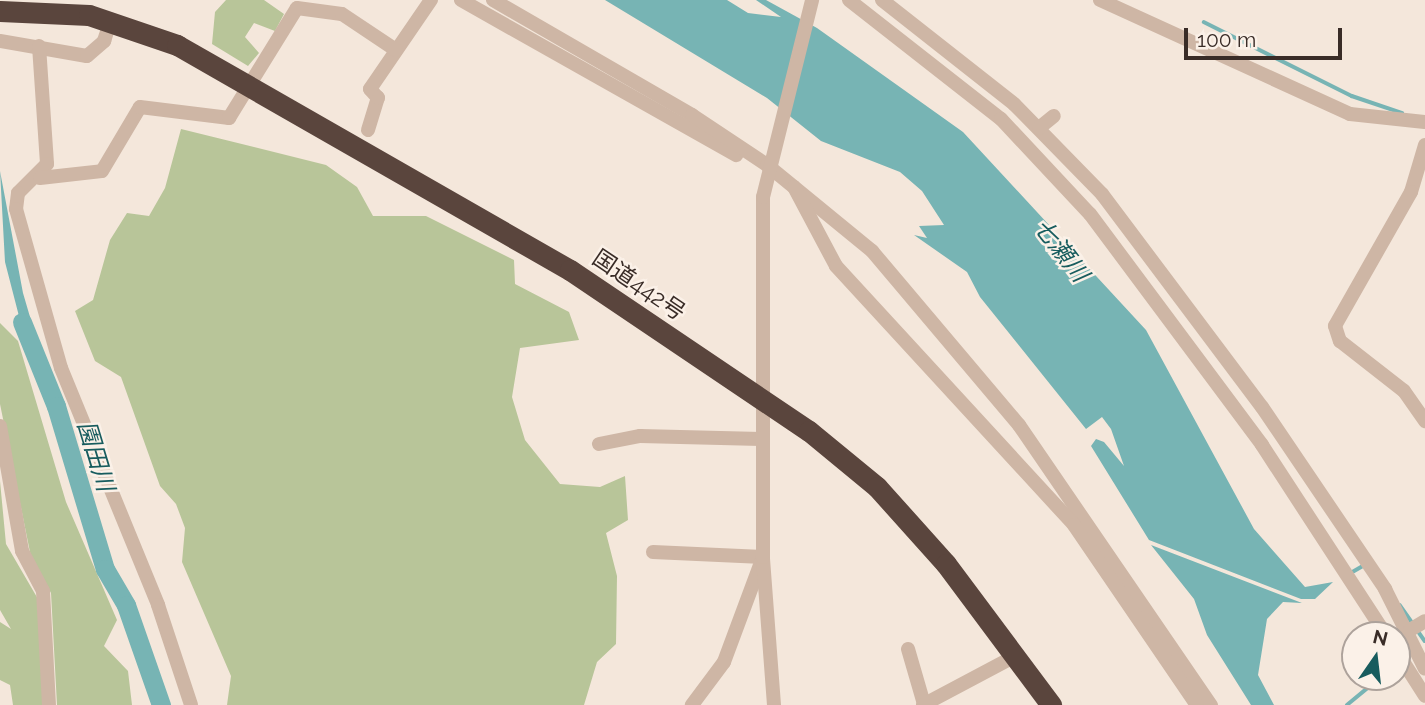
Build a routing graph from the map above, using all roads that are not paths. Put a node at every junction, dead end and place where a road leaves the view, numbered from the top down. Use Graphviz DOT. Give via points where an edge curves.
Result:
graph roads {
  1 [pos="431,0"];
  2 [pos="461,0"];
  3 [pos="493,0"];
  4 [pos="812,0"];
  5 [pos="849,0"];
  6 [pos="882,0"];
  7 [pos="1100,0"];
  8 [pos="19,7"];
  9 [pos="114,10"];
  10 [pos="0,41"];
  11 [pos="39,46"];
  12 [pos="397,50"];
  13 [pos="248,81"];
  14 [pos="1054,116"];
  15 [pos="1425,122"];
  16 [pos="1039,128"];
  17 [pos="368,130"];
  18 [pos="1425,145"];
  19 [pos="768,160"];
  20 [pos="40,178"];
  21 [pos="793,186"];
  22 [pos="761,397"];
  23 [pos="1425,421"];
  24 [pos="0,426"];
  25 [pos="761,439"];
  26 [pos="599,444"];
  27 [pos="653,552"];
  28 [pos="763,557"];
  29 [pos="1377,621"];
  30 [pos="1404,621"];
  31 [pos="1411,633"];
  32 [pos="908,649"];
  33 [pos="1015,656"];
  34 [pos="1425,669"];
  35 [pos="1411,674"];
  36 [pos="1425,696"];
  37 [pos="49,705"];
  38 [pos="191,705"];
  39 [pos="692,705"];
  40 [pos="774,705"];
  41 [pos="923,705"];
  42 [pos="1051,705"];
  43 [pos="1197,705"];
  44 [pos="1211,705"];
  1 -- 12 [label="street"];
  2 -- 19 [label="street" via="691,132"];
  3 -- 19 [label="street"];
  4 -- 19 [label="street"];
  5 -- 29 [label="street" via="1001,119 1090,214 1262,445"];
  6 -- 16 [label="street"];
  7 -- 15 [label="street" via="1350,114"];
  8 -- 9 [label="highway, 国道442号"];
  9 -- 11 [label="street" via="92,54"];
  9 -- 13 [label="highway, 国道442号"];
  10 -- 11 [label="street"];
  11 -- 20 [label="street" via="48,157"];
  12 -- 13 [label="street" via="342,14 301,7"];
  12 -- 17 [label="street" via="370,89 378,102"];
  13 -- 20 [label="street" via="229,118 140,107 102,171"];
  13 -- 22 [label="highway, 国道442号" via="523,239"];
  14 -- 16 [label="street"];
  16 -- 30 [label="street" via="1186,301"];
  18 -- 23 [label="street" via="1411,192 1335,326 1341,343 1400,388"];
  19 -- 21 [label="street"];
  19 -- 22 [label="street"];
  20 -- 38 [label="street" via="18,193 15,203 45,318"];
  21 -- 43 [label="street" via="836,266 1074,525"];
  21 -- 44 [label="street" via="886,266 968,359 1089,522"];
  22 -- 25 [label="street"];
  22 -- 33 [label="highway, 国道442号" via="895,504"];
  24 -- 37 [label="street" via="22,551 43,591"];
  25 -- 26 [label="street" via="640,436"];
  25 -- 28 [label="street"];
  27 -- 28 [label="street"];
  28 -- 39 [label="street" via="724,662"];
  28 -- 40 [label="street"];
  31 -- 34 [label="street"];
  32 -- 41 [label="street"];
  33 -- 41 [label="street"];
  33 -- 42 [label="highway, 国道442号"];
  35 -- 36 [label="street"];
}
